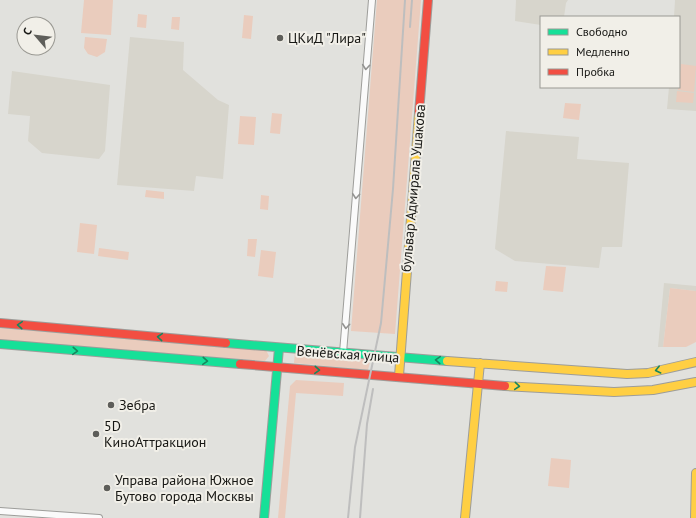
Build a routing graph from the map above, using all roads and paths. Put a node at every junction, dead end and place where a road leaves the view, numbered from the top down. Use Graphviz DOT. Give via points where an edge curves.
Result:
graph roads {
  1 [pos="372,0"];
  2 [pos="428,0"];
  3 [pos="0,323"];
  4 [pos="0,344"];
  5 [pos="279,348"];
  6 [pos="343,353"];
  7 [pos="400,357"];
  8 [pos="696,362"];
  9 [pos="480,363"];
  10 [pos="278,367"];
  11 [pos="399,376"];
  12 [pos="696,382"];
  13 [pos="478,383"];
  14 [pos="696,473"];
  15 [pos="0,511"];
  16 [pos="99,518"];
  17 [pos="264,518"];
  18 [pos="465,518"];
  19 [pos="695,518"];
  1 -- 6 [label="street, one-way"];
  2 -- 7 [label="main road, бульвар Адмирала Ушакова"];
  5 -- 3 [label="main road, Венёвская улица, one-way"];
  4 -- 10 [label="main road, Венёвская улица, one-way"];
  5 -- 6 [label="main road, Венёвская улица"];
  5 -- 10 [label="main road"];
  6 -- 7 [label="main road, Венёвская улица"];
  9 -- 7 [label="main road, Венёвская улица, one-way"];
  7 -- 11 [label="main road, бульвар Адмирала Ушакова"];
  8 -- 9 [label="main road, Венёвская улица, one-way" via="648,373 627,374"];
  9 -- 13 [label="main road"];
  10 -- 11 [label="main road, Венёвская улица, one-way"];
  10 -- 17 [label="main road"];
  11 -- 13 [label="main road, Венёвская улица"];
  13 -- 12 [label="main road, Венёвская улица, one-way" via="614,392 653,390"];
  13 -- 18 [label="main road"];
  14 -- 19 [label="main road"];
  15 -- 16 [label="street"];
}
